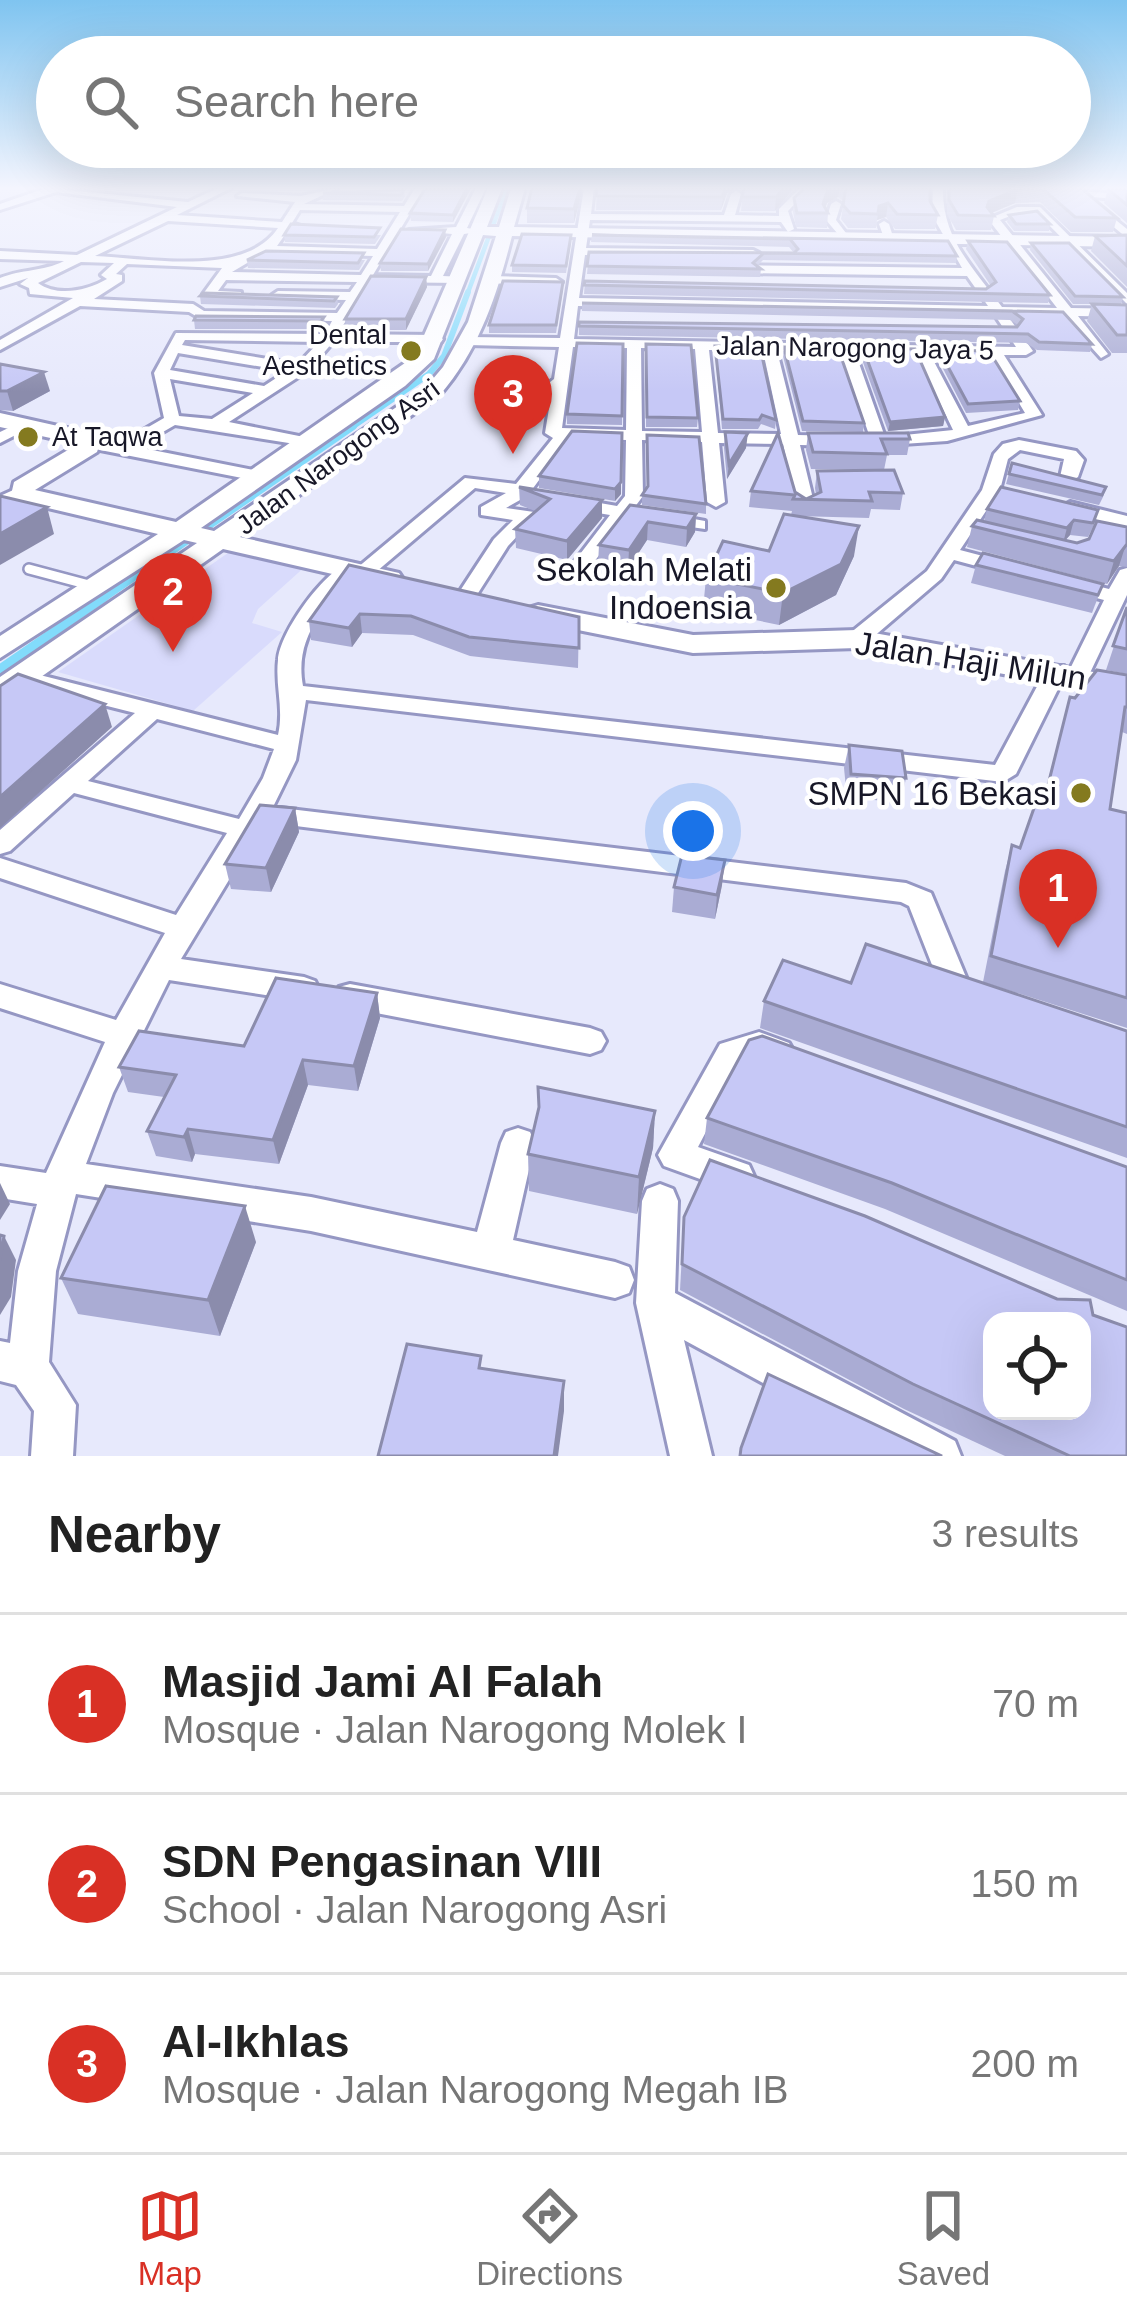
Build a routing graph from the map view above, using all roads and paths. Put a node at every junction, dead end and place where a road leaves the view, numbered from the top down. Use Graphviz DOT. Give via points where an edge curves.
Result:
graph roads {
  1 [pos="18,256"];
  2 [pos="83,256"];
  3 [pos="251,256"];
  4 [pos="378,256"];
  5 [pos="466,256"];
  6 [pos="488,256"];
  7 [pos="580,256"];
  8 [pos="743,256"];
  9 [pos="796,256"];
  10 [pos="959,256"];
  11 [pos="1022,256"];
  12 [pos="1082,256"];
  13 [pos="78,259"];
  14 [pos="124,261"];
  15 [pos="579,267"];
  16 [pos="766,269"];
  17 [pos="800,269"];
  18 [pos="226,270"];
  19 [pos="970,272"];
  20 [pos="41,277"];
  21 [pos="367,278"];
  22 [pos="447,280"];
  23 [pos="490,280"];
  24 [pos="0,283"];
  25 [pos="598,283"];
  26 [pos="727,285"];
  27 [pos="770,285"];
  28 [pos="808,286"];
  29 [pos="961,289"];
  30 [pos="984,289"];
  31 [pos="354,296"];
  32 [pos="85,299"];
  33 [pos="1127,300"];
  34 [pos="574,302"];
  35 [pos="776,305"];
  36 [pos="813,306"];
  37 [pos="998,309"];
  38 [pos="1067,312"];
  39 [pos="1127,313"];
  40 [pos="201,315"];
  41 [pos="340,316"];
  42 [pos="571,322"];
  43 [pos="593,322"];
  44 [pos="986,328"];
  45 [pos="1010,328"];
  46 [pos="328,338"];
  47 [pos="436,339"];
  48 [pos="468,341"];
  49 [pos="177,342"];
  50 [pos="568,343"];
  51 [pos="634,344"];
  52 [pos="703,345"];
  53 [pos="0,346"];
  54 [pos="769,346"];
  55 [pos="837,348"];
  56 [pos="921,349"];
  57 [pos="995,351"];
  58 [pos="1101,353"];
  59 [pos="300,369"];
  60 [pos="161,373"];
  61 [pos="560,381"];
  62 [pos="266,391"];
  63 [pos="0,420"];
  64 [pos="172,420"];
  65 [pos="510,420"];
  66 [pos="29,424"];
  67 [pos="215,424"];
  68 [pos="962,431"];
  69 [pos="566,433"];
  70 [pos="635,436"];
  71 [pos="0,438"];
  72 [pos="710,439"];
  73 [pos="790,441"];
  74 [pos="879,442"];
  75 [pos="90,443"];
  76 [pos="308,443"];
  77 [pos="123,448"];
  78 [pos="262,477"];
  79 [pos="1069,477"];
  80 [pos="799,478"];
  81 [pos="820,478"];
  82 [pos="991,490"];
  83 [pos="520,492"];
  84 [pos="1014,495"];
  85 [pos="10,498"];
  86 [pos="716,502"];
  87 [pos="1060,505"];
  88 [pos="806,507"];
  89 [pos="624,512"];
  90 [pos="1127,522"];
  91 [pos="698,524"];
  92 [pos="964,529"];
  93 [pos="986,534"];
  94 [pos="201,535"];
  95 [pos="949,553"];
  96 [pos="584,562"];
  97 [pos="29,569"];
  98 [pos="355,571"];
  99 [pos="1127,574"];
  100 [pos="94,586"];
  101 [pos="469,598"];
  102 [pos="1117,608"];
  103 [pos="857,639"];
  104 [pos="0,649"];
  105 [pos="1067,673"];
  106 [pos="10,684"];
  107 [pos="1127,687"];
  108 [pos="295,692"];
  109 [pos="155,708"];
  110 [pos="284,744"];
  111 [pos="69,784"];
  112 [pos="253,822"];
  113 [pos="0,844"];
  114 [pos="0,868"];
  115 [pos="186,929"];
  116 [pos="158,968"];
  117 [pos="0,996"];
  118 [pos="991,1003"];
  119 [pos="121,1034"];
  120 [pos="590,1041"];
  121 [pos="803,1061"];
  122 [pos="518,1143"];
  123 [pos="0,1182"];
  124 [pos="60,1184"];
  125 [pos="762,1186"];
  126 [pos="660,1201"];
  127 [pos="490,1253"];
  128 [pos="615,1280"];
  129 [pos="655,1304"];
  130 [pos="14,1365"];
  131 [pos="52,1456"];
  132 [pos="691,1456"];
  133 [pos="940,1456"];
  1 -- 13 [label="street"];
  2 -- 13 [label="street"];
  3 -- 18 [label="street"];
  4 -- 21 [label="street"];
  5 -- 22 [label="street, Jalan Narogong Asri"];
  6 -- 23 [label="street, Jalan Narogong Asri"];
  7 -- 15 [label="street"];
  8 -- 15 [label="street"];
  9 -- 17 [label="street"];
  10 -- 19 [label="street"];
  11 -- 38 [label="street"];
  12 -- 33 [label="street"];
  13 -- 14 [label="street"];
  13 -- 20 [label="street"];
  14 -- 18 [label="street"];
  14 -- 32 [label="street" via="106,275 118,278"];
  15 -- 16 [label="street"];
  15 -- 23 [label="street"];
  15 -- 25 [label="street"];
  15 -- 34 [label="street"];
  16 -- 17 [label="street"];
  16 -- 27 [label="street"];
  17 -- 19 [label="street"];
  18 -- 21 [label="street"];
  18 -- 31 [label="street" via="209,294"];
  19 -- 30 [label="street"];
  20 -- 24 [label="street" via="20,274"];
  20 -- 32 [label="street" via="26,284"];
  21 -- 22 [label="street"];
  21 -- 31 [label="street"];
  22 -- 47 [label="street, Jalan Narogong Asri"];
  23 -- 48 [label="street, Jalan Narogong Asri"];
  26 -- 27 [label="street"];
  27 -- 28 [label="street"];
  27 -- 35 [label="street"];
  29 -- 30 [label="street"];
  30 -- 37 [label="street"];
  31 -- 41 [label="street"];
  32 -- 40 [label="street"];
  32 -- 53 [label="street"];
  34 -- 35 [label="street"];
  34 -- 42 [label="street"];
  35 -- 36 [label="street"];
  36 -- 37 [label="street"];
  36 -- 55 [label="street"];
  37 -- 38 [label="street"];
  37 -- 45 [label="street"];
  38 -- 39 [label="street"];
  38 -- 58 [label="street"];
  40 -- 41 [label="street"];
  40 -- 49 [label="street"];
  41 -- 46 [label="street"];
  42 -- 43 [label="street"];
  42 -- 50 [label="street"];
  44 -- 45 [label="street"];
  45 -- 57 [label="street, Jalan Narogong Jaya 5" via="1026,351"];
  46 -- 47 [label="street"];
  46 -- 49 [label="street"];
  46 -- 59 [label="street"];
  47 -- 76 [label="street, Jalan Narogong Asri" via="398,382"];
  48 -- 50 [label="street, Jalan Narogong Jaya 5"];
  48 -- 94 [label="street, Jalan Narogong Asri" via="433,391"];
  49 -- 59 [label="street"];
  49 -- 60 [label="street"];
  50 -- 51 [label="street, Jalan Narogong Jaya 5"];
  50 -- 61 [label="street"];
  51 -- 52 [label="street, Jalan Narogong Jaya 5"];
  51 -- 70 [label="street"];
  52 -- 54 [label="street, Jalan Narogong Jaya 5"];
  52 -- 72 [label="street"];
  54 -- 55 [label="street, Jalan Narogong Jaya 5"];
  54 -- 73 [label="street"];
  55 -- 56 [label="street, Jalan Narogong Jaya 5"];
  55 -- 74 [label="street"];
  56 -- 57 [label="street, Jalan Narogong Jaya 5"];
  56 -- 68 [label="street"];
  57 -- 68 [label="street" via="1034,415"];
  59 -- 62 [label="street"];
  60 -- 62 [label="street"];
  60 -- 64 [label="street"];
  61 -- 65 [label="street"];
  61 -- 69 [label="street" via="553,433"];
  62 -- 67 [label="street"];
  63 -- 66 [label="street"];
  64 -- 67 [label="street"];
  64 -- 77 [label="street"];
  66 -- 71 [label="street"];
  66 -- 75 [label="street"];
  67 -- 76 [label="street"];
  68 -- 74 [label="street"];
  69 -- 70 [label="street"];
  69 -- 83 [label="street"];
  70 -- 72 [label="street"];
  70 -- 89 [label="street" via="634,496"];
  72 -- 73 [label="street"];
  72 -- 86 [label="street"];
  73 -- 74 [label="street"];
  73 -- 80 [label="street"];
  75 -- 77 [label="street"];
  75 -- 85 [label="street"];
  76 -- 78 [label="street, Jalan Narogong Asri"];
  77 -- 78 [label="street"];
  78 -- 94 [label="street, Jalan Narogong Asri"];
  79 -- 82 [label="street" via="1070,455 1019,445 1000,458"];
  80 -- 81 [label="street"];
  80 -- 88 [label="street"];
  82 -- 84 [label="street"];
  82 -- 92 [label="street"];
  83 -- 89 [label="street"];
  83 -- 98 [label="street" via="471,482"];
  83 -- 101 [label="street" via="487,511 527,516"];
  85 -- 94 [label="street, Jalan Haji Milun"];
  87 -- 90 [label="street"];
  89 -- 91 [label="street"];
  89 -- 96 [label="street"];
  92 -- 93 [label="street"];
  92 -- 95 [label="street"];
  94 -- 98 [label="street, Jalan Haji Milun"];
  94 -- 100 [label="street, Jalan Narogong Asri"];
  94 -- 106 [label="street, Jalan Narogong Asri"];
  95 -- 102 [label="street"];
  95 -- 103 [label="street"];
  97 -- 100 [label="lane"];
  98 -- 101 [label="street, Jalan Haji Milun"];
  98 -- 108 [label="street" via="304,620 287,663"];
  99 -- 102 [label="street"];
  100 -- 104 [label="street, Jalan Narogong Asri"];
  101 -- 103 [label="street, Jalan Haji Milun" via="694,644"];
  102 -- 105 [label="street"];
  103 -- 105 [label="street, Jalan Haji Milun"];
  105 -- 107 [label="street, Jalan Haji Milun"];
  105 -- 108 [label="street" via="1003,774"];
  106 -- 109 [label="street"];
  108 -- 110 [label="street"];
  109 -- 110 [label="street"];
  109 -- 111 [label="street"];
  110 -- 112 [label="street"];
  111 -- 112 [label="street"];
  111 -- 113 [label="street"];
  112 -- 115 [label="street"];
  112 -- 118 [label="street" via="907,893 929,914 956,990"];
  114 -- 115 [label="street"];
  115 -- 116 [label="street"];
  116 -- 119 [label="street"];
  116 -- 120 [label="street"];
  117 -- 119 [label="street"];
  119 -- 124 [label="street"];
  121 -- 125 [label="street" via="759,1045 731,1053 676,1155"];
  122 -- 127 [label="street"];
  123 -- 124 [label="street"];
  124 -- 127 [label="street" via="243,1202"];
  124 -- 130 [label="street"];
  126 -- 129 [label="street"];
  127 -- 128 [label="street"];
  129 -- 132 [label="street"];
  129 -- 133 [label="street"];
  130 -- 131 [label="street" via="55,1406"];
}
